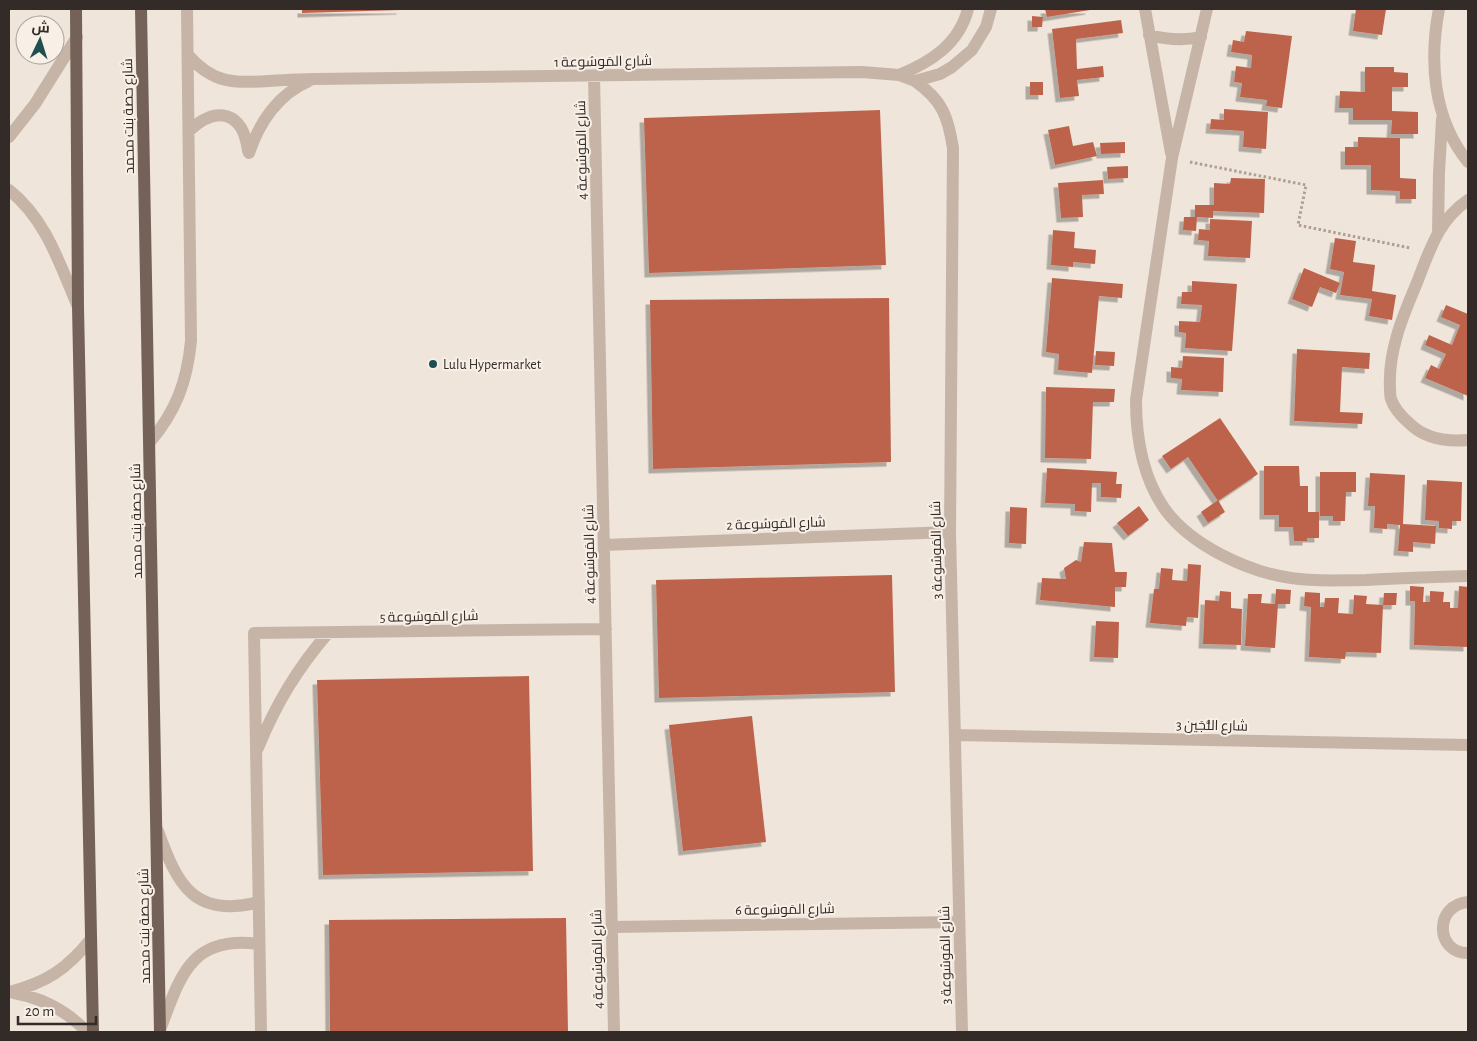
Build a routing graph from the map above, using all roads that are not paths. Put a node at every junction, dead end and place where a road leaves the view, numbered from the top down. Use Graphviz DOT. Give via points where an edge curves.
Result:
graph roads {
  1 [pos="76,9"];
  2 [pos="141,9"];
  3 [pos="187,9"];
  4 [pos="968,9"];
  5 [pos="991,9"];
  6 [pos="1144,9"];
  7 [pos="1207,9"];
  8 [pos="1439,9"];
  9 [pos="1150,36"];
  10 [pos="77,37"];
  11 [pos="1201,37"];
  12 [pos="188,56"];
  13 [pos="900,75"];
  14 [pos="594,76"];
  15 [pos="316,79"];
  16 [pos="915,81"];
  17 [pos="1442,116"];
  18 [pos="189,131"];
  19 [pos="9,136"];
  20 [pos="1172,158"];
  21 [pos="1468,162"];
  22 [pos="9,190"];
  23 [pos="1468,200"];
  24 [pos="1438,231"];
  25 [pos="78,307"];
  26 [pos="1468,440"];
  27 [pos="150,442"];
  28 [pos="950,532"];
  29 [pos="604,545"];
  30 [pos="1468,576"];
  31 [pos="606,629"];
  32 [pos="328,633"];
  33 [pos="955,736"];
  34 [pos="1468,745"];
  35 [pos="256,752"];
  36 [pos="158,831"];
  37 [pos="259,902"];
  38 [pos="1468,902"];
  39 [pos="959,922"];
  40 [pos="612,927"];
  41 [pos="91,939"];
  42 [pos="259,944"];
  43 [pos="1468,954"];
  44 [pos="160,1031"];
  45 [pos="87,1032"];
  46 [pos="93,1032"];
  47 [pos="261,1032"];
  48 [pos="614,1032"];
  49 [pos="962,1032"];
  1 -- 10 [label="main road"];
  2 -- 27 [label="main road, شارع حصة بنت محمد"];
  3 -- 12 [label="street"];
  4 -- 13 [label="street" via="951,43 925,63"];
  5 -- 16 [label="street" via="986,28 962,59 940,74"];
  6 -- 9 [label="street"];
  7 -- 11 [label="street"];
  8 -- 17 [label="street" via="1435,52"];
  9 -- 11 [label="street" via="1176,40"];
  9 -- 20 [label="street"];
  10 -- 19 [label="street" via="35,104"];
  10 -- 25 [label="main road"];
  11 -- 20 [label="street"];
  12 -- 15 [label="street, شارع المَوسُوعة 1" via="206,73 232,82"];
  12 -- 18 [label="street"];
  13 -- 14 [label="street, شارع المَوسُوعة 1" via="862,72"];
  13 -- 16 [label="street, شارع المَوسُوعة 1"];
  14 -- 15 [label="street, شارع المَوسُوعة 1"];
  14 -- 29 [label="street, شارع المَوسُوعة 4"];
  15 -- 18 [label="street" via="300,85 274,107 258,129 248,153 242,128 230,118 212,116"];
  16 -- 28 [label="street, شارع المَوسُوعة 3" via="939,102 946,116 953,148"];
  17 -- 21 [label="street"];
  17 -- 24 [label="street"];
  18 -- 27 [label="street" via="189,360 180,395"];
  20 -- 30 [label="street" via="1136,400 1142,459 1165,510 1219,554 1273,575 1316,581"];
  22 -- 25 [label="street" via="30,211 51,243"];
  23 -- 24 [label="street"];
  24 -- 26 [label="street" via="1394,346 1390,363 1391,399 1414,429 1432,438 1451,442"];
  25 -- 41 [label="main road"];
  27 -- 36 [label="main road, شارع حصة بنت محمد"];
  28 -- 29 [label="street, شارع المَوسُوعة 2"];
  28 -- 33 [label="street, شارع المَوسُوعة 3"];
  29 -- 31 [label="street, شارع المَوسُوعة 4"];
  31 -- 32 [label="street, شارع المَوسُوعة 5"];
  31 -- 40 [label="street, شارع المَوسُوعة 4"];
  32 -- 35 [label="street" via="286,689"];
  32 -- 35 [label="street, شارع المَوسُوعة 5" via="254,633"];
  33 -- 34 [label="street, شارع اللُّجَين 3"];
  33 -- 39 [label="street, شارع المَوسُوعة 3"];
  35 -- 37 [label="street"];
  36 -- 37 [label="street" via="176,876 187,890 213,904 228,907"];
  36 -- 44 [label="main road, شارع حصة بنت محمد"];
  37 -- 42 [label="street"];
  38 -- 43 [label="street" via="1457,904 1450,910 1443,926 1448,944"];
  39 -- 40 [label="street, شارع المَوسُوعة 6"];
  39 -- 49 [label="street, شارع المَوسُوعة 3"];
  40 -- 48 [label="street, شارع المَوسُوعة 4"];
  41 -- 45 [label="street" via="56,974 9,992 47,1003 64,1012"];
  41 -- 46 [label="main road"];
  42 -- 44 [label="street" via="245,942 217,946 192,961 179,980"];
  42 -- 47 [label="street"];
}
